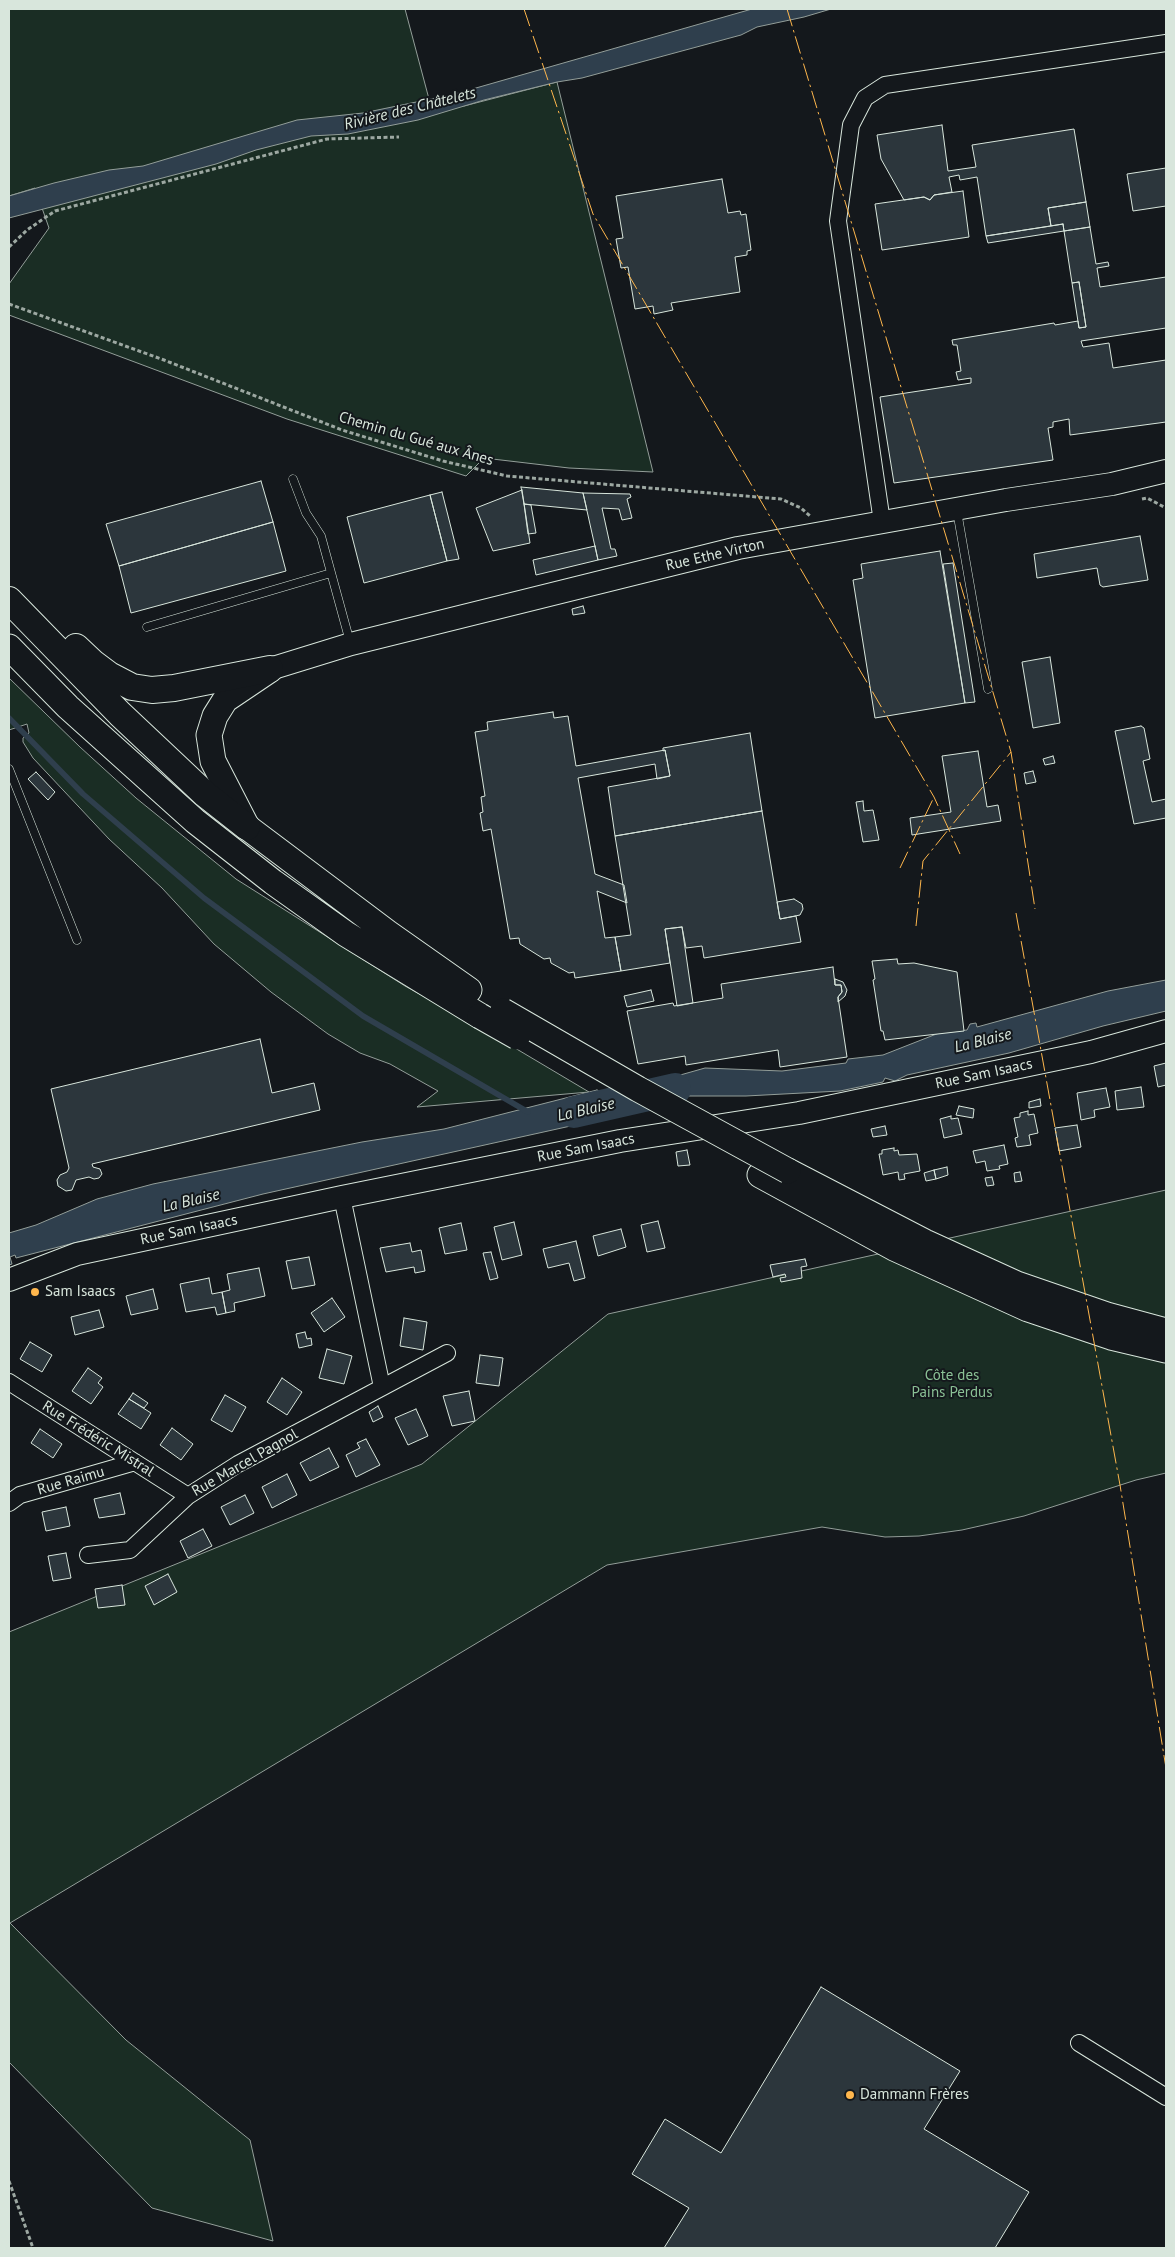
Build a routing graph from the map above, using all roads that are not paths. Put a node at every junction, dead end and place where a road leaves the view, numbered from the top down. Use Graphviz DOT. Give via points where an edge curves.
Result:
graph roads {
  1 [pos="1166,43"];
  2 [pos="1166,471"];
  3 [pos="294,479"];
  4 [pos="1112,484"];
  5 [pos="1166,487"];
  6 [pos="956,509"];
  7 [pos="882,522"];
  8 [pos="332,573"];
  9 [pos="15,608"];
  10 [pos="147,627"];
  11 [pos="351,644"];
  12 [pos="9,647"];
  13 [pos="270,669"];
  14 [pos="988,689"];
  15 [pos="9,769"];
  16 [pos="247,827"];
  17 [pos="77,940"];
  18 [pos="492,1013"];
  19 [pos="1166,1031"];
  20 [pos="342,1197"];
  21 [pos="9,1280"];
  22 [pos="1166,1331"];
  23 [pos="1166,1350"];
  24 [pos="447,1353"];
  25 [pos="9,1382"];
  26 [pos="382,1387"];
  27 [pos="135,1462"];
  28 [pos="188,1496"];
  29 [pos="9,1503"];
  30 [pos="88,1554"];
  31 [pos="1079,2043"];
  32 [pos="1166,2097"];
  1 -- 7 [label="street" via="884,85 865,98 851,125 838,222"];
  2 -- 4 [label="main road, Rue Ethe Virton"];
  3 -- 8 [label="lane" via="306,513 321,536"];
  4 -- 5 [label="main road"];
  4 -- 6 [label="main road, Rue Ethe Virton"];
  6 -- 7 [label="main road, Rue Ethe Virton"];
  6 -- 14 [label="lane"];
  7 -- 11 [label="main road, Rue Ethe Virton" via="738,548"];
  8 -- 10 [label="lane"];
  8 -- 11 [label="lane"];
  9 -- 13 [label="highway" via="46,618 92,663 122,682 142,689 174,688"];
  9 -- 16 [label="highway" via="120,714 205,794"];
  11 -- 13 [label="main road, Rue Ethe Virton"];
  12 -- 18 [label="main road" via="68,707 195,820 265,876 346,934"];
  13 -- 16 [label="main road" via="225,700 209,735 213,761"];
  15 -- 17 [label="lane"];
  16 -- 18 [label="main road" via="461,985"];
  18 -- 22 [label="main road, bridge" via="925,1242 1017,1284"];
  18 -- 23 [label="main road, bridge" via="554,1060 894,1248 1028,1309 1111,1337"];
  19 -- 20 [label="main road, Rue Sam Isaacs" via="1091,1052 799,1113 620,1141"];
  20 -- 21 [label="main road, Rue Sam Isaacs" via="77,1254"];
  20 -- 26 [label="street"];
  24 -- 26 [label="street, Rue Marcel Pagnol"];
  25 -- 27 [label="street, Rue Frédéric Mistral"];
  26 -- 28 [label="street, Rue Marcel Pagnol" via="238,1464"];
  27 -- 28 [label="street, Rue Frédéric Mistral"];
  27 -- 29 [label="street, Rue Raimu" via="20,1495"];
  28 -- 30 [label="street, Rue Marcel Pagnol" via="130,1550"];
  31 -- 32 [label="street"];
}
